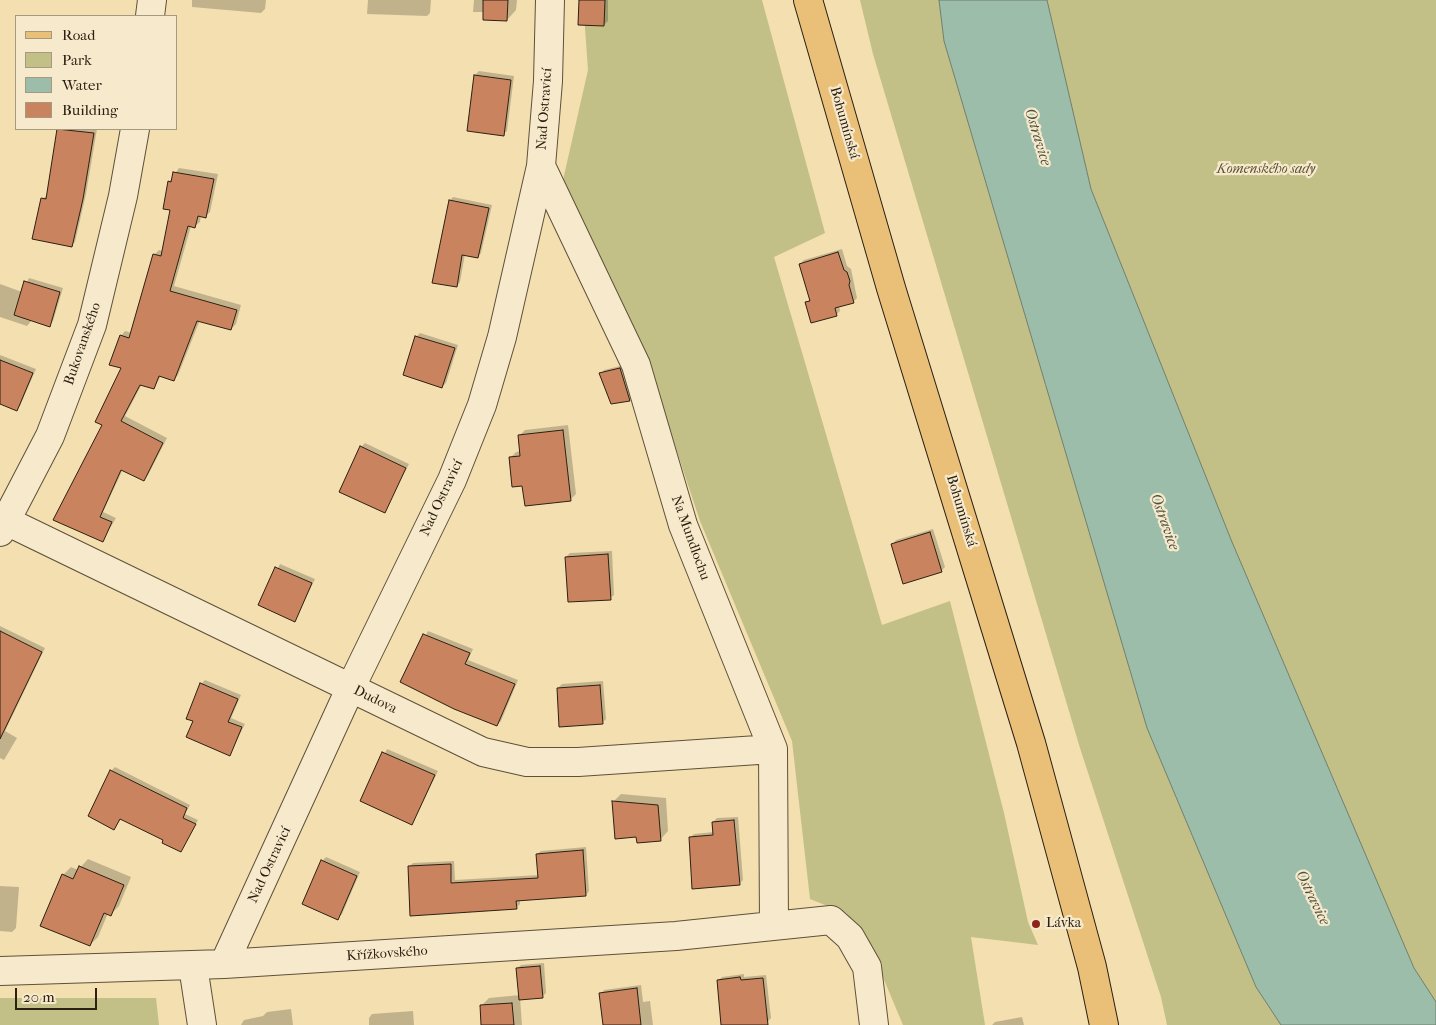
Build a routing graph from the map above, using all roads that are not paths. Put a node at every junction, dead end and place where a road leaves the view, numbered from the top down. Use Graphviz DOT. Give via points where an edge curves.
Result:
graph roads {
  1 [pos="152,0"];
  2 [pos="550,0"];
  3 [pos="808,0"];
  4 [pos="150,15"];
  5 [pos="135,130"];
  6 [pos="541,166"];
  7 [pos="2,523"];
  8 [pos="350,689"];
  9 [pos="773,749"];
  10 [pos="774,925"];
  11 [pos="224,964"];
  12 [pos="193,966"];
  13 [pos="0,971"];
  14 [pos="202,1025"];
  15 [pos="874,1025"];
  16 [pos="1104,1025"];
  1 -- 4 [label="street"];
  2 -- 6 [label="street, Nad Ostravicí"];
  3 -- 16 [label="main road, Bohumínská" via="891,288 1032,743"];
  5 -- 7 [label="street, Bukovanského" via="123,196 92,325 50,436"];
  6 -- 8 [label="street, Nad Ostravicí" via="502,337 482,405 452,480"];
  6 -- 9 [label="street, Na Mundlochu" via="636,365 683,525"];
  7 -- 8 [label="street, Dudova"];
  8 -- 9 [label="street, Dudova" via="483,752 527,762 578,762"];
  8 -- 11 [label="street, Nad Ostravicí"];
  9 -- 10 [label="street, Na Mundlochu"];
  10 -- 11 [label="street, Křížkovského" via="676,936"];
  10 -- 15 [label="street, Křížkovského" via="831,920 850,937 867,966"];
  11 -- 12 [label="street, Křížkovského"];
  12 -- 13 [label="street, Křížkovského"];
  12 -- 14 [label="street"];
}
